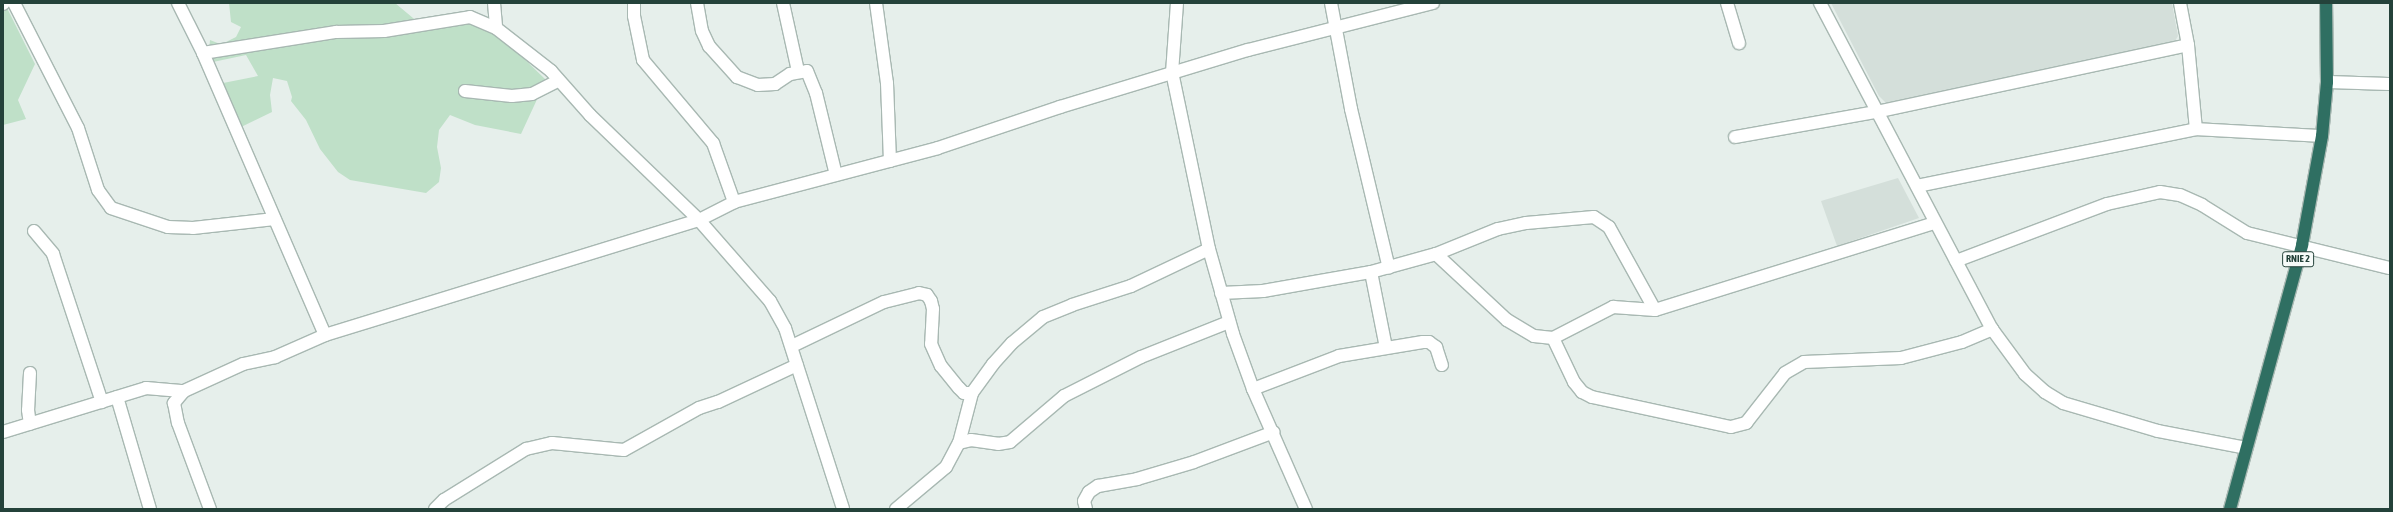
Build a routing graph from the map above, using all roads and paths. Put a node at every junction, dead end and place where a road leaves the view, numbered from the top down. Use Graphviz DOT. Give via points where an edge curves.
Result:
graph roads {
  1 [pos="14,3"];
  2 [pos="178,3"];
  3 [pos="494,3"];
  4 [pos="634,3"];
  5 [pos="697,3"];
  6 [pos="783,3"];
  7 [pos="876,3"];
  8 [pos="1177,3"];
  9 [pos="1331,3"];
  10 [pos="1433,3"];
  11 [pos="1727,3"];
  12 [pos="1820,3"];
  13 [pos="2180,3"];
  14 [pos="2326,3"];
  15 [pos="496,28"];
  16 [pos="1336,28"];
  17 [pos="1739,43"];
  18 [pos="2188,45"];
  19 [pos="203,53"];
  20 [pos="798,71"];
  21 [pos="1172,72"];
  22 [pos="559,80"];
  23 [pos="2326,82"];
  24 [pos="2390,84"];
  25 [pos="465,91"];
  26 [pos="1876,112"];
  27 [pos="2196,128"];
  28 [pos="2322,136"];
  29 [pos="1735,137"];
  30 [pos="890,161"];
  31 [pos="836,175"];
  32 [pos="1917,186"];
  33 [pos="734,202"];
  34 [pos="275,219"];
  35 [pos="699,220"];
  36 [pos="1936,223"];
  37 [pos="34,231"];
  38 [pos="2302,245"];
  39 [pos="1209,249"];
  40 [pos="1436,254"];
  41 [pos="1956,261"];
  42 [pos="1389,268"];
  43 [pos="2390,268"];
  44 [pos="1371,272"];
  45 [pos="1221,293"];
  46 [pos="1655,310"];
  47 [pos="1229,322"];
  48 [pos="1992,329"];
  49 [pos="325,335"];
  50 [pos="1553,338"];
  51 [pos="792,346"];
  52 [pos="1386,348"];
  53 [pos="797,365"];
  54 [pos="1442,365"];
  55 [pos="30,373"];
  56 [pos="1253,390"];
  57 [pos="184,391"];
  58 [pos="972,393"];
  59 [pos="116,397"];
  60 [pos="102,402"];
  61 [pos="30,424"];
  62 [pos="3,432"];
  63 [pos="1274,432"];
  64 [pos="959,443"];
  65 [pos="2246,448"];
  66 [pos="1304,508"];
  67 [pos="150,509"];
  68 [pos="210,509"];
  69 [pos="435,509"];
  70 [pos="843,509"];
  71 [pos="896,509"];
  72 [pos="1086,509"];
  73 [pos="2230,509"];
  1 -- 34 [label="street" via="78,128 98,190 111,208 168,227 193,228"];
  2 -- 19 [label="street"];
  3 -- 15 [label="street"];
  4 -- 33 [label="street" via="634,16 643,60 713,143"];
  5 -- 20 [label="street" via="702,31 709,46 737,77 758,85 775,84"];
  6 -- 20 [label="street"];
  7 -- 30 [label="street" via="887,83"];
  8 -- 21 [label="street"];
  9 -- 16 [label="street"];
  10 -- 16 [label="street"];
  11 -- 17 [label="street"];
  12 -- 26 [label="street"];
  13 -- 18 [label="street"];
  14 -- 23 [label="highway, RNIE 2 / RNIE 2"];
  15 -- 19 [label="street" via="470,17 384,31 336,32"];
  15 -- 22 [label="street"];
  16 -- 21 [label="street"];
  16 -- 42 [label="street" via="1345,82"];
  18 -- 26 [label="street"];
  18 -- 27 [label="street"];
  19 -- 34 [label="street"];
  20 -- 31 [label="street" via="807,71 816,94"];
  21 -- 30 [label="street" via="938,148"];
  21 -- 39 [label="street"];
  22 -- 25 [label="street" via="532,94 512,96"];
  22 -- 35 [label="street" via="618,143"];
  23 -- 24 [label="street"];
  23 -- 28 [label="highway, RNIE 2 / RNIE 2"];
  26 -- 29 [label="street"];
  26 -- 32 [label="street"];
  27 -- 28 [label="street"];
  27 -- 32 [label="street"];
  28 -- 38 [label="highway, RNIE 2 / RNIE 2"];
  30 -- 31 [label="street"];
  31 -- 33 [label="street"];
  32 -- 36 [label="street"];
  33 -- 35 [label="street"];
  34 -- 49 [label="street"];
  35 -- 49 [label="street"];
  35 -- 51 [label="street" via="770,301"];
  36 -- 41 [label="street"];
  36 -- 46 [label="street"];
  37 -- 60 [label="street" via="52,254"];
  38 -- 41 [label="street" via="2247,233 2202,205 2180,195 2160,192 2107,204"];
  38 -- 43 [label="street"];
  38 -- 65 [label="highway, RNIE 2 / RNIE 2"];
  39 -- 45 [label="street"];
  39 -- 58 [label="street" via="1131,286 1043,317 1012,343 985,373"];
  40 -- 42 [label="street"];
  40 -- 46 [label="street" via="1498,229 1526,222 1594,217 1609,227"];
  40 -- 50 [label="street" via="1507,320 1534,336"];
  41 -- 48 [label="street"];
  42 -- 44 [label="street"];
  44 -- 45 [label="street" via="1263,291"];
  44 -- 52 [label="street"];
  45 -- 47 [label="street"];
  46 -- 50 [label="street" via="1613,307"];
  47 -- 56 [label="street"];
  47 -- 64 [label="street" via="1140,356 1064,396 1010,442 998,444 971,440"];
  48 -- 50 [label="street" via="1962,342 1901,358 1804,362 1785,373 1746,423 1731,427 1592,397 1582,392 1574,382"];
  48 -- 65 [label="street" via="2025,374 2045,392 2063,402 2158,431"];
  49 -- 57 [label="street" via="275,357 243,364"];
  51 -- 53 [label="street"];
  51 -- 58 [label="street" via="884,302 919,293 927,295 933,309 931,344 941,366 964,393"];
  52 -- 54 [label="street" via="1429,342 1436,347"];
  52 -- 56 [label="street" via="1339,356"];
  53 -- 69 [label="street" via="718,402 699,408 624,450 552,443 526,449 444,500"];
  53 -- 70 [label="street"];
  55 -- 61 [label="street"];
  56 -- 63 [label="street"];
  57 -- 59 [label="street" via="146,388"];
  57 -- 68 [label="street" via="174,403 178,423"];
  58 -- 64 [label="street"];
  59 -- 60 [label="street"];
  59 -- 67 [label="street"];
  60 -- 61 [label="street"];
  61 -- 62 [label="street"];
  63 -- 66 [label="street"];
  63 -- 72 [label="street" via="1194,462 1137,479 1098,486 1084,501"];
  64 -- 71 [label="street" via="946,467"];
  65 -- 73 [label="highway, RNIE 2 / RNIE 2"];
}
